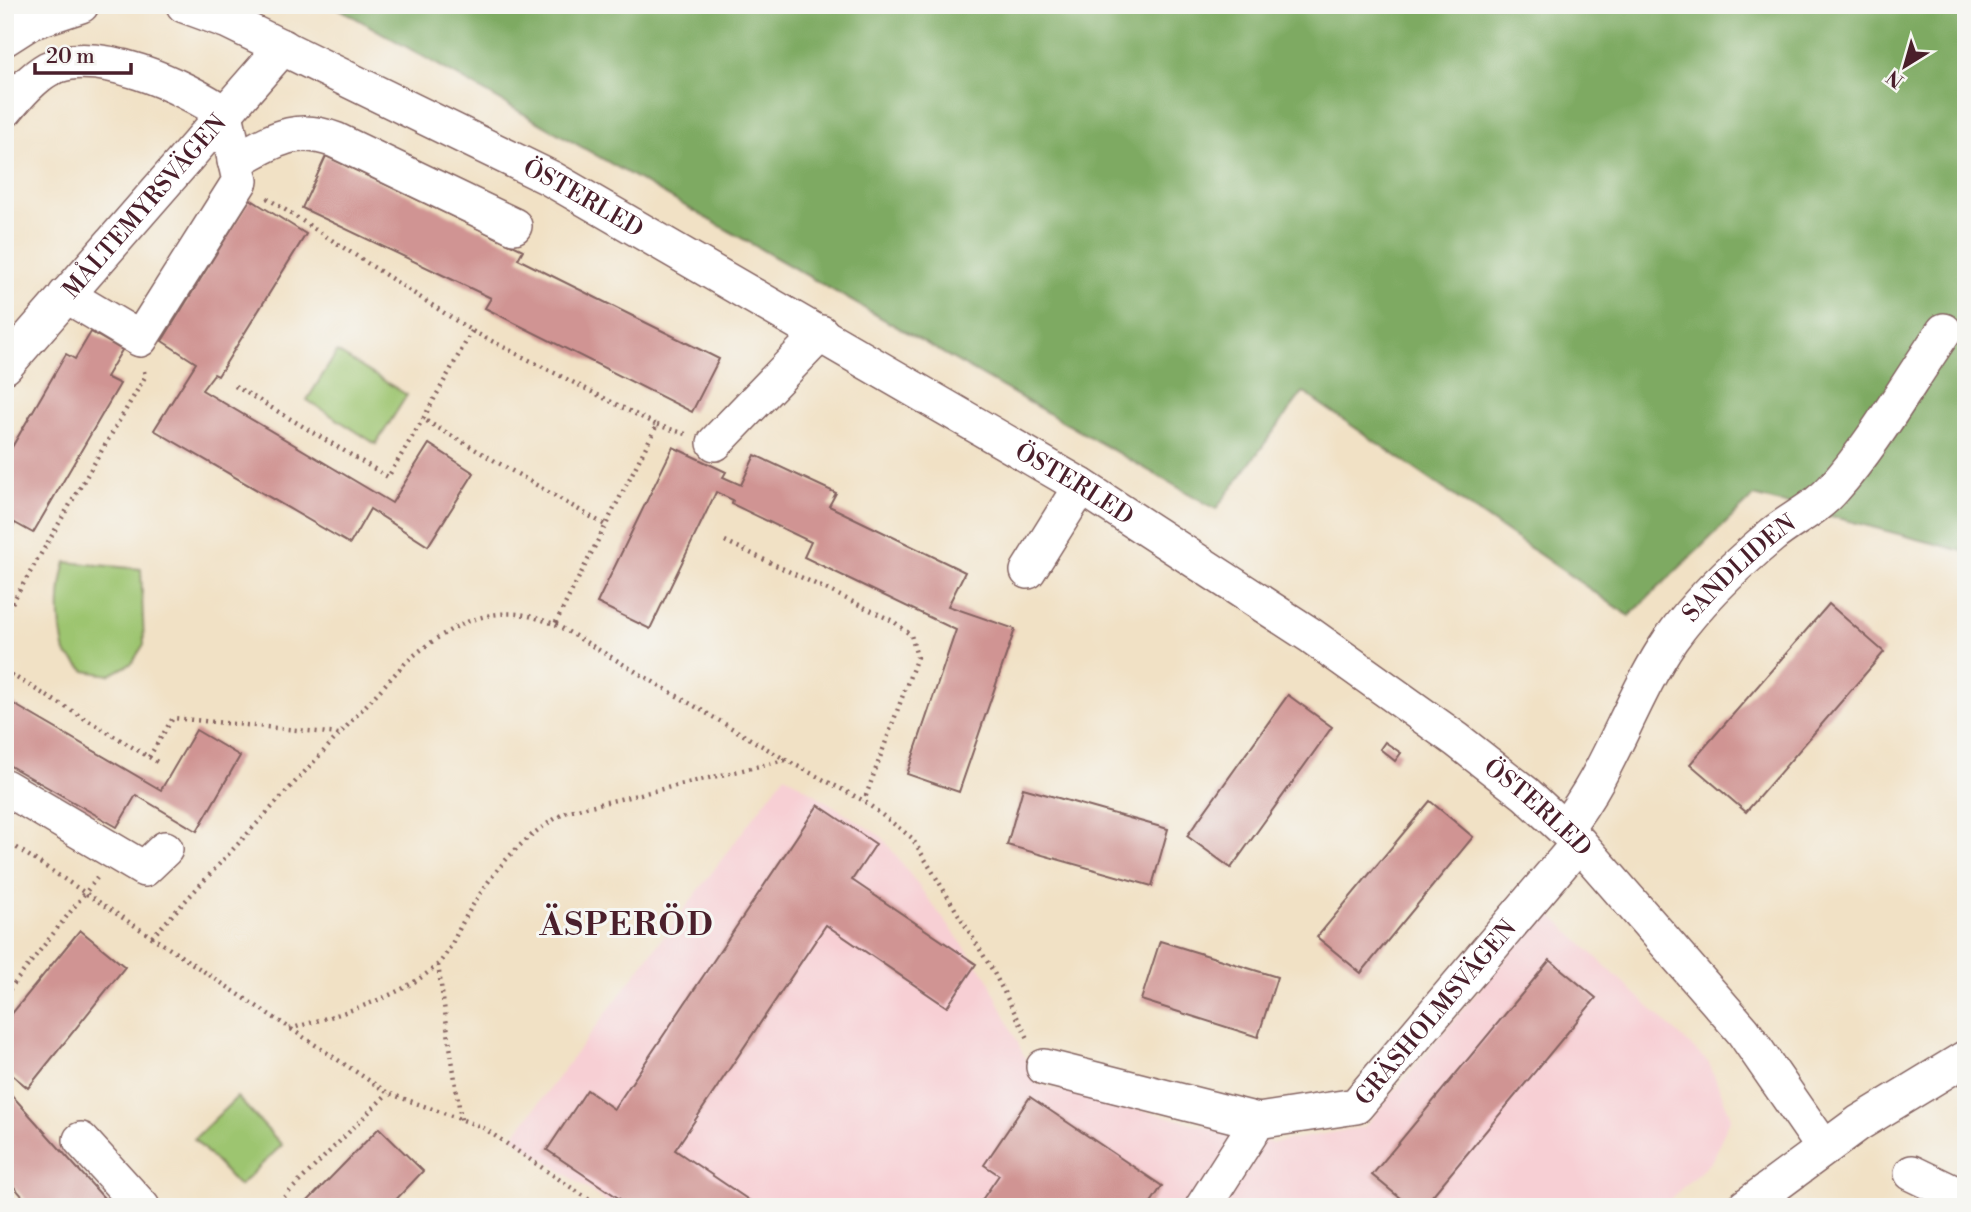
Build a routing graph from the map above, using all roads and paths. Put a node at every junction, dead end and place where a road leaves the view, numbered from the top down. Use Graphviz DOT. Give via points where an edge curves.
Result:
graph roads {
  1 [pos="80,5"];
  2 [pos="184,5"];
  3 [pos="5,38"];
  4 [pos="283,47"];
  5 [pos="5,110"];
  6 [pos="225,114"];
  7 [pos="237,171"];
  8 [pos="514,226"];
  9 [pos="66,295"];
  10 [pos="472,331"];
  11 [pos="1944,331"];
  12 [pos="821,333"];
  13 [pos="140,339"];
  14 [pos="5,366"];
  15 [pos="235,386"];
  16 [pos="423,419"];
  17 [pos="715,443"];
  18 [pos="1081,486"];
  19 [pos="606,526"];
  20 [pos="725,541"];
  21 [pos="1028,571"];
  22 [pos="5,615"];
  23 [pos="555,624"];
  24 [pos="5,671"];
  25 [pos="340,734"];
  26 [pos="149,757"];
  27 [pos="786,760"];
  28 [pos="159,763"];
  29 [pos="5,787"];
  30 [pos="864,801"];
  31 [pos="1572,836"];
  32 [pos="5,840"];
  33 [pos="165,849"];
  34 [pos="116,852"];
  35 [pos="86,893"];
  36 [pos="152,937"];
  37 [pos="438,965"];
  38 [pos="5,995"];
  39 [pos="289,1029"];
  40 [pos="1966,1058"];
  41 [pos="1044,1067"];
  42 [pos="388,1093"];
  43 [pos="461,1120"];
  44 [pos="1258,1121"];
  45 [pos="81,1140"];
  46 [pos="1824,1148"];
  47 [pos="1912,1173"];
  48 [pos="1966,1199"];
  49 [pos="142,1207"];
  50 [pos="274,1207"];
  51 [pos="600,1207"];
  52 [pos="1203,1207"];
  53 [pos="1745,1207"];
  1 -- 3 [label="street" via="30,22"];
  2 -- 4 [label="street, ÖSTERLED"];
  4 -- 6 [label="street, MÅLTEMYRSVÄGEN"];
  4 -- 12 [label="street, ÖSTERLED" via="550,178"];
  5 -- 6 [label="street" via="49,69 77,63 106,65 160,79"];
  6 -- 7 [label="street"];
  6 -- 9 [label="street, MÅLTEMYRSVÄGEN"];
  7 -- 8 [label="street" via="286,135 311,132"];
  7 -- 10 [label="path"];
  7 -- 13 [label="street"];
  9 -- 13 [label="street"];
  9 -- 14 [label="street, MÅLTEMYRSVÄGEN"];
  10 -- 16 [label="path"];
  10 -- 19 [label="path" via="657,425"];
  11 -- 31 [label="street, SANDLIDEN" via="1834,488 1807,513 1772,535 1710,592 1671,640 1622,729"];
  12 -- 17 [label="street"];
  12 -- 18 [label="street, ÖSTERLED"];
  13 -- 22 [label="path" via="145,377"];
  15 -- 16 [label="path" via="388,477"];
  16 -- 19 [label="path"];
  18 -- 21 [label="street"];
  18 -- 31 [label="street, ÖSTERLED" via="1311,635 1457,740"];
  19 -- 23 [label="path"];
  20 -- 30 [label="path" via="893,621 911,635 917,657"];
  23 -- 25 [label="path" via="519,614 477,618 438,635 406,662"];
  23 -- 27 [label="path"];
  24 -- 26 [label="path"];
  25 -- 26 [label="path" via="173,718"];
  25 -- 36 [label="path"];
  26 -- 28 [label="path"];
  27 -- 30 [label="path"];
  27 -- 37 [label="path" via="569,811 543,824 500,864"];
  29 -- 34 [label="street"];
  30 -- 41 [label="path" via="912,838 993,971"];
  31 -- 44 [label="street, GRÄSHOLMSVÄGEN" via="1356,1106"];
  31 -- 46 [label="street, ÖSTERLED" via="1743,1031"];
  32 -- 35 [label="path"];
  33 -- 34 [label="street" via="144,869"];
  34 -- 35 [label="path"];
  35 -- 36 [label="path"];
  35 -- 38 [label="path"];
  36 -- 39 [label="path"];
  37 -- 39 [label="path" via="408,985"];
  37 -- 43 [label="path"];
  39 -- 42 [label="path"];
  40 -- 46 [label="street"];
  41 -- 44 [label="street, GRÄSHOLMSVÄGEN"];
  42 -- 43 [label="path"];
  42 -- 50 [label="path"];
  43 -- 51 [label="path" via="482,1128"];
  44 -- 52 [label="street"];
  45 -- 49 [label="street"];
  46 -- 53 [label="street"];
  47 -- 48 [label="street"];
}
